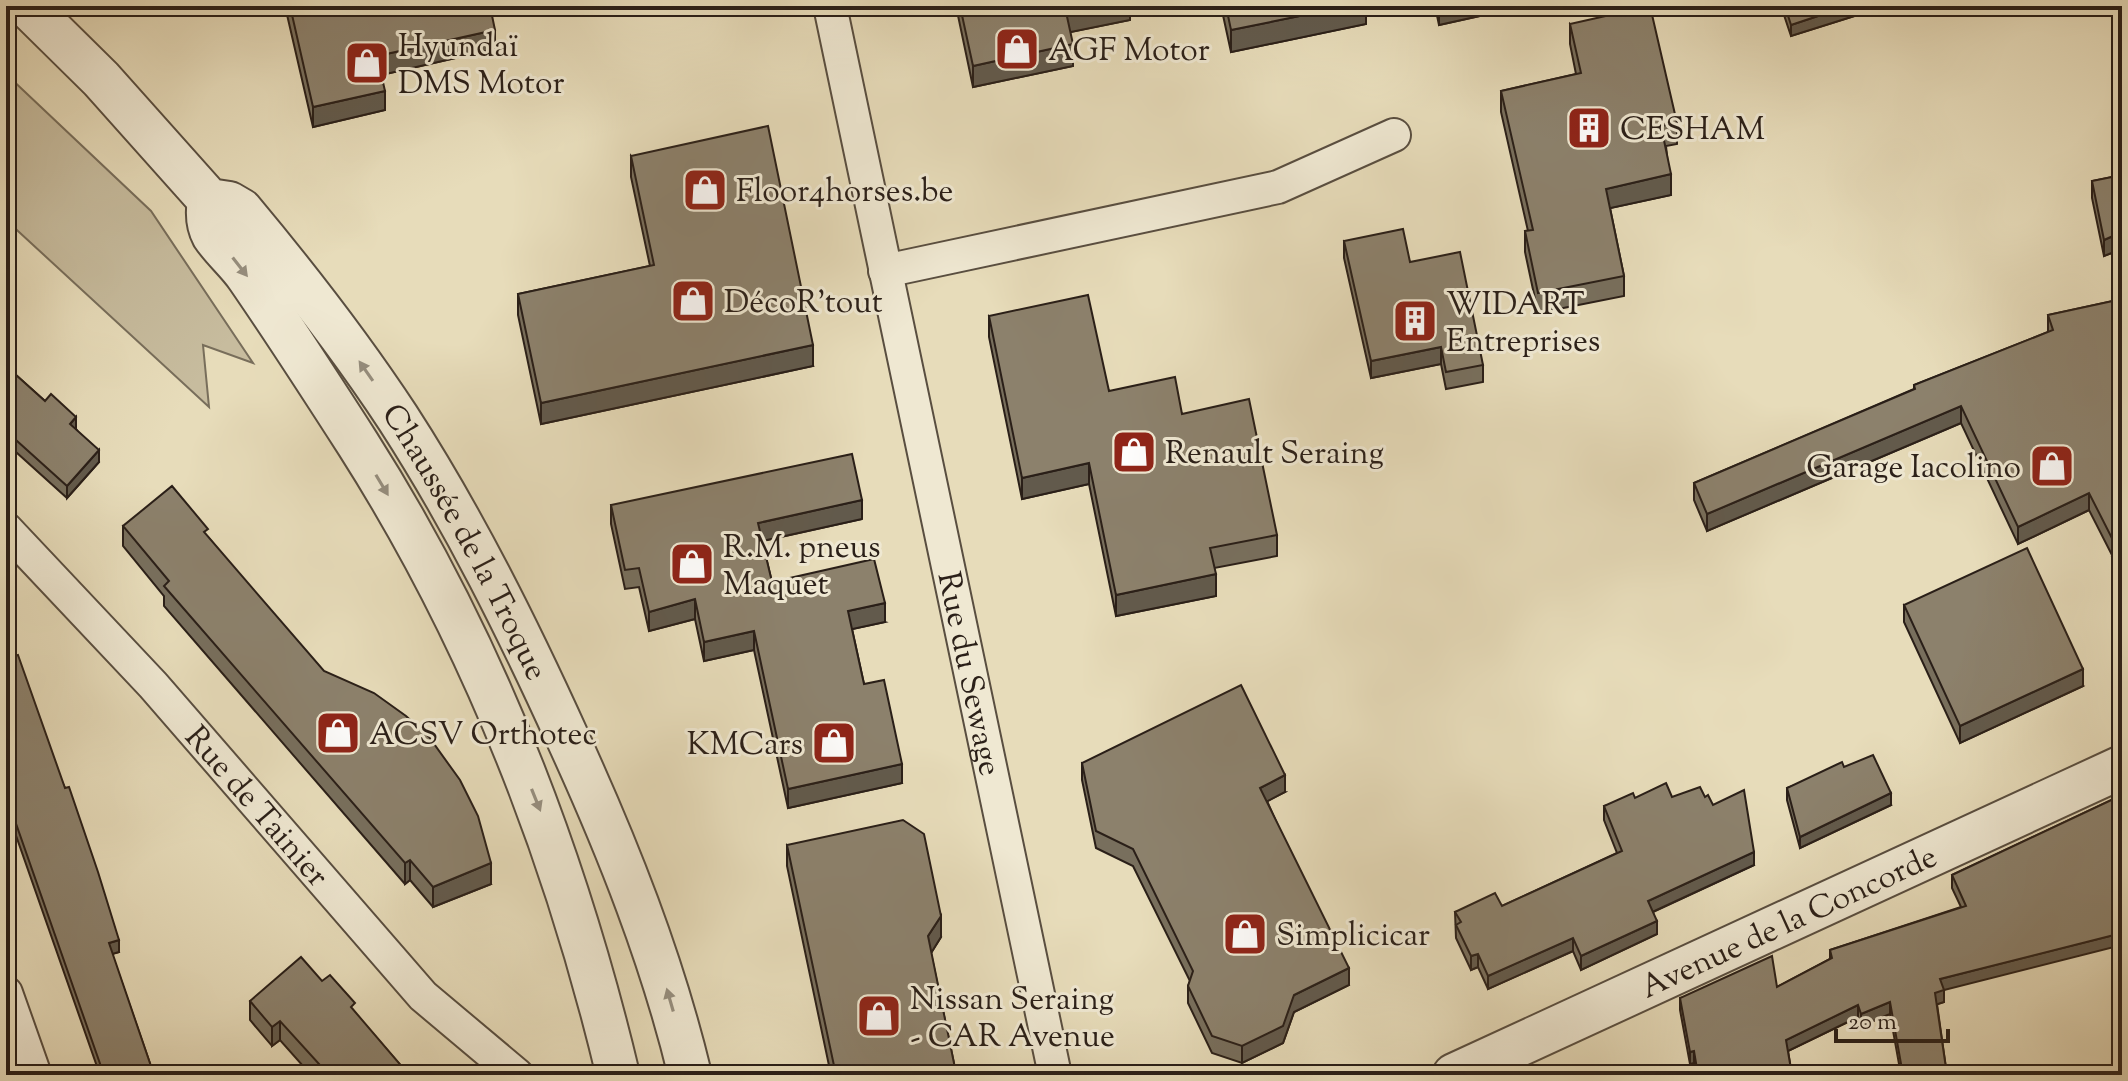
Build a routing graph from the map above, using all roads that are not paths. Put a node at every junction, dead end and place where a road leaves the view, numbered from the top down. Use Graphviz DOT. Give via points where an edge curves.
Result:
graph roads {
  1 [pos="27,6"];
  2 [pos="830,6"];
  3 [pos="1394,135"];
  4 [pos="209,200"];
  5 [pos="885,271"];
  6 [pos="6,529"];
  7 [pos="2122,767"];
  8 [pos="6,993"];
  9 [pos="35,1075"];
  10 [pos="517,1075"];
  11 [pos="618,1075"];
  12 [pos="690,1075"];
  13 [pos="1055,1075"];
  14 [pos="1454,1075"];
  1 -- 4 [label="street, Chaussée de la Troque" via="101,79"];
  2 -- 5 [label="street, Rue du Sewage"];
  3 -- 5 [label="street" via="1278,187"];
  4 -- 11 [label="street, Chaussée de la Troque, one-way" via="213,234 246,274 429,563 500,714 578,927"];
  12 -- 4 [label="street, Chaussée de la Troque, one-way" via="650,937 595,799 525,645 469,539 398,418 336,328 241,210"];
  5 -- 13 [label="street, Rue du Sewage"];
  6 -- 10 [label="street, Rue de Tainier" via="153,685 423,996"];
  7 -- 14 [label="street, Avenue de la Concorde"];
  8 -- 9 [label="street"];
}
